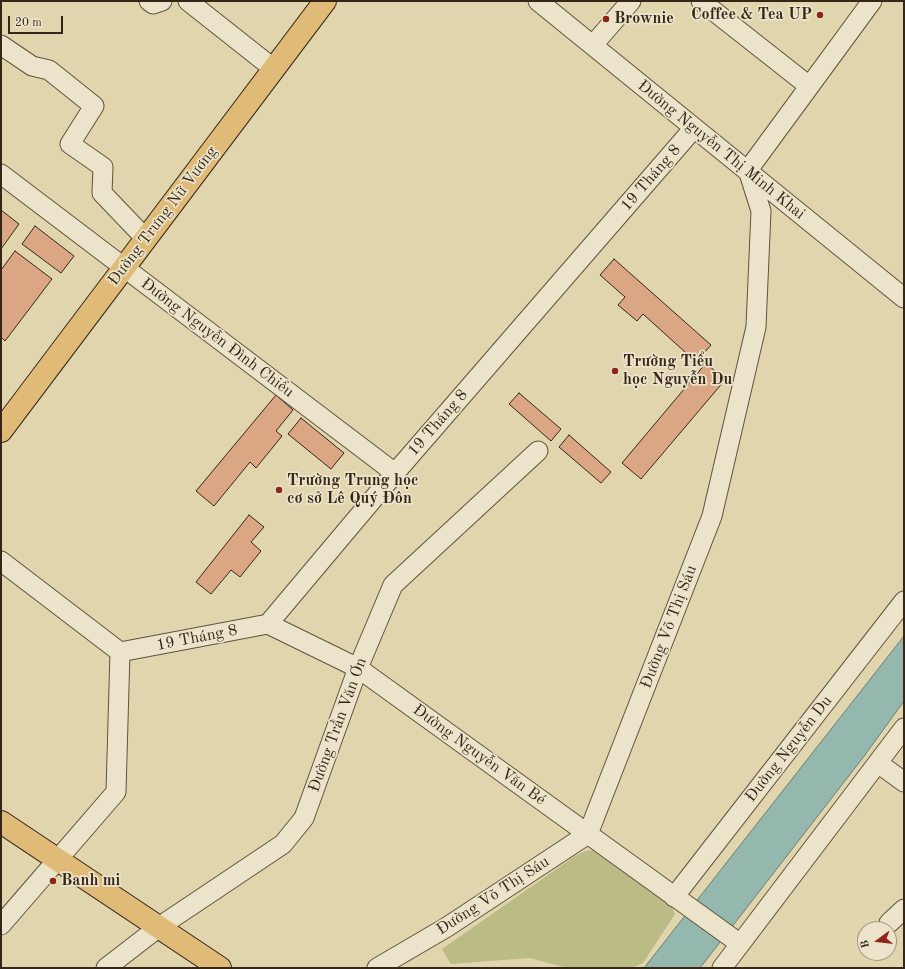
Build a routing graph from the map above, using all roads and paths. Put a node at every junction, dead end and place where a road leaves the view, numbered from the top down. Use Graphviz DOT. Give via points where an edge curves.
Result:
graph roads {
  1 [pos="149,1"];
  2 [pos="162,1"];
  3 [pos="188,1"];
  4 [pos="325,1"];
  5 [pos="538,1"];
  6 [pos="631,1"];
  7 [pos="701,1"];
  8 [pos="868,3"];
  9 [pos="1,45"];
  10 [pos="594,45"];
  11 [pos="274,69"];
  12 [pos="809,86"];
  13 [pos="694,128"];
  14 [pos="748,170"];
  15 [pos="1,174"];
  16 [pos="146,239"];
  17 [pos="124,268"];
  18 [pos="902,291"];
  19 [pos="1,432"];
  20 [pos="538,451"];
  21 [pos="395,473"];
  22 [pos="1,560"];
  23 [pos="904,601"];
  24 [pos="268,624"];
  25 [pos="120,652"];
  26 [pos="358,668"];
  27 [pos="904,728"];
  28 [pos="878,763"];
  29 [pos="904,782"];
  30 [pos="1,822"];
  31 [pos="588,834"];
  32 [pos="57,859"];
  33 [pos="677,899"];
  34 [pos="904,909"];
  35 [pos="891,921"];
  36 [pos="1,925"];
  37 [pos="159,928"];
  38 [pos="734,939"];
  39 [pos="106,968"];
  40 [pos="220,968"];
  41 [pos="377,968"];
  42 [pos="722,968"];
  1 -- 2 [label="street" via="153,4"];
  3 -- 11 [label="street"];
  4 -- 11 [label="main road, Đường Trưng Nữ Vương"];
  5 -- 10 [label="street, Đường Nguyễn Thị Minh Khai"];
  6 -- 10 [label="street"];
  7 -- 12 [label="street"];
  8 -- 12 [label="street"];
  9 -- 16 [label="street" via="32,66 49,70 94,106 70,144 103,167 102,193"];
  10 -- 13 [label="street, Đường Nguyễn Thị Minh Khai"];
  11 -- 16 [label="main road, Đường Trưng Nữ Vương"];
  12 -- 14 [label="street"];
  13 -- 14 [label="street, Đường Nguyễn Thị Minh Khai"];
  13 -- 21 [label="street, 19 Tháng 8"];
  14 -- 18 [label="street, Đường Nguyễn Thị Minh Khai"];
  14 -- 31 [label="street, Đường Võ Thị Sáu" via="761,211 756,327 712,516"];
  15 -- 17 [label="street, Đường Nguyễn Đình Chiểu"];
  16 -- 17 [label="main road, Đường Trưng Nữ Vương"];
  17 -- 19 [label="main road, Đường Trưng Nữ Vương"];
  17 -- 21 [label="street, Đường Nguyễn Đình Chiểu"];
  20 -- 26 [label="street, Đường Trần Văn Ơn" via="393,585"];
  21 -- 24 [label="street, 19 Tháng 8"];
  22 -- 25 [label="street"];
  23 -- 33 [label="street, Đường Nguyễn Du"];
  24 -- 25 [label="street, 19 Tháng 8"];
  24 -- 26 [label="street, Đường Nguyễn Văn Bé"];
  25 -- 32 [label="street" via="116,792"];
  26 -- 31 [label="street, Đường Nguyễn Văn Bé"];
  26 -- 37 [label="street, Đường Trần Văn Ơn" via="304,818 283,844"];
  27 -- 28 [label="street"];
  28 -- 29 [label="street"];
  28 -- 38 [label="street"];
  30 -- 32 [label="main road"];
  31 -- 33 [label="street, Đường Nguyễn Văn Bé"];
  31 -- 41 [label="street, Đường Võ Thị Sáu" via="447,927"];
  32 -- 36 [label="street"];
  32 -- 37 [label="main road"];
  33 -- 38 [label="street, Đường Nguyễn Văn Bé"];
  34 -- 35 [label="street"];
  37 -- 39 [label="street, Đường Trần Văn Ơn"];
  37 -- 40 [label="main road"];
  38 -- 42 [label="street"];
}
